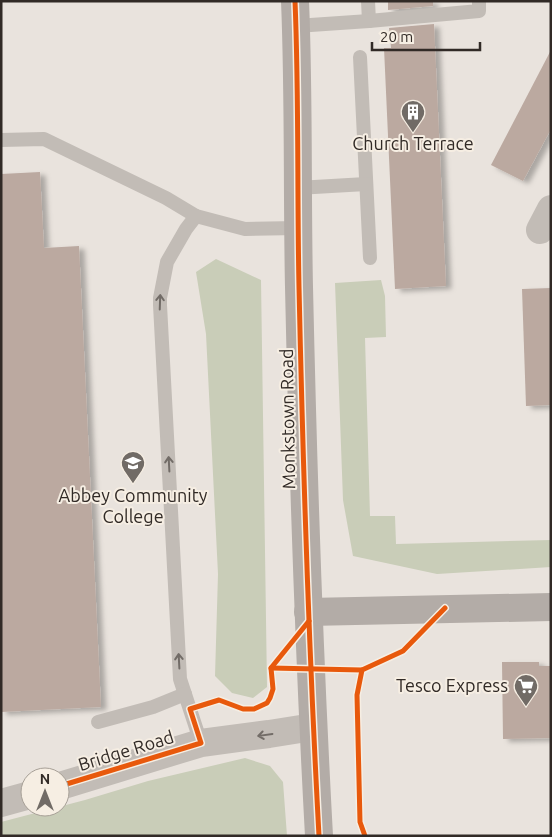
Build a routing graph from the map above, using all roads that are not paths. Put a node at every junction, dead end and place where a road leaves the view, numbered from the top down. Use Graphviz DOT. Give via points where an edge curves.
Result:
graph roads {
  1 [pos="368,1"];
  2 [pos="479,1"];
  3 [pos="296,14"];
  4 [pos="369,21"];
  5 [pos="360,57"];
  6 [pos="1,140"];
  7 [pos="366,184"];
  8 [pos="298,188"];
  9 [pos="196,216"];
  10 [pos="298,228"];
  11 [pos="370,258"];
  12 [pos="551,607"];
  13 [pos="308,612"];
  14 [pos="185,694"];
  15 [pos="98,722"];
  16 [pos="313,727"];
  17 [pos="201,743"];
  18 [pos="70,783"];
  19 [pos="20,798"];
  20 [pos="1,804"];
  21 [pos="319,836"];
  1 -- 4 [label="lane"];
  2 -- 4 [label="lane" via="479,11"];
  3 -- 4 [label="lane"];
  3 -- 8 [label="street, Monkstown Road"];
  5 -- 7 [label="lane"];
  6 -- 9 [label="lane" via="44,140 166,198"];
  7 -- 8 [label="lane"];
  7 -- 11 [label="lane"];
  8 -- 10 [label="street, Monkstown Road"];
  9 -- 10 [label="lane" via="245,229"];
  14 -- 9 [label="lane, one-way" via="180,679 160,298 167,262"];
  10 -- 13 [label="street, Monkstown Road"];
  12 -- 13 [label="street"];
  13 -- 16 [label="street, Monkstown Road"];
  14 -- 15 [label="lane" via="153,707"];
  14 -- 17 [label="lane"];
  16 -- 17 [label="street, Bridge Road, one-way"];
  16 -- 21 [label="street, Monkstown Road"];
  17 -- 18 [label="street, Bridge Road"];
  19 -- 20 [label="street"];
}
